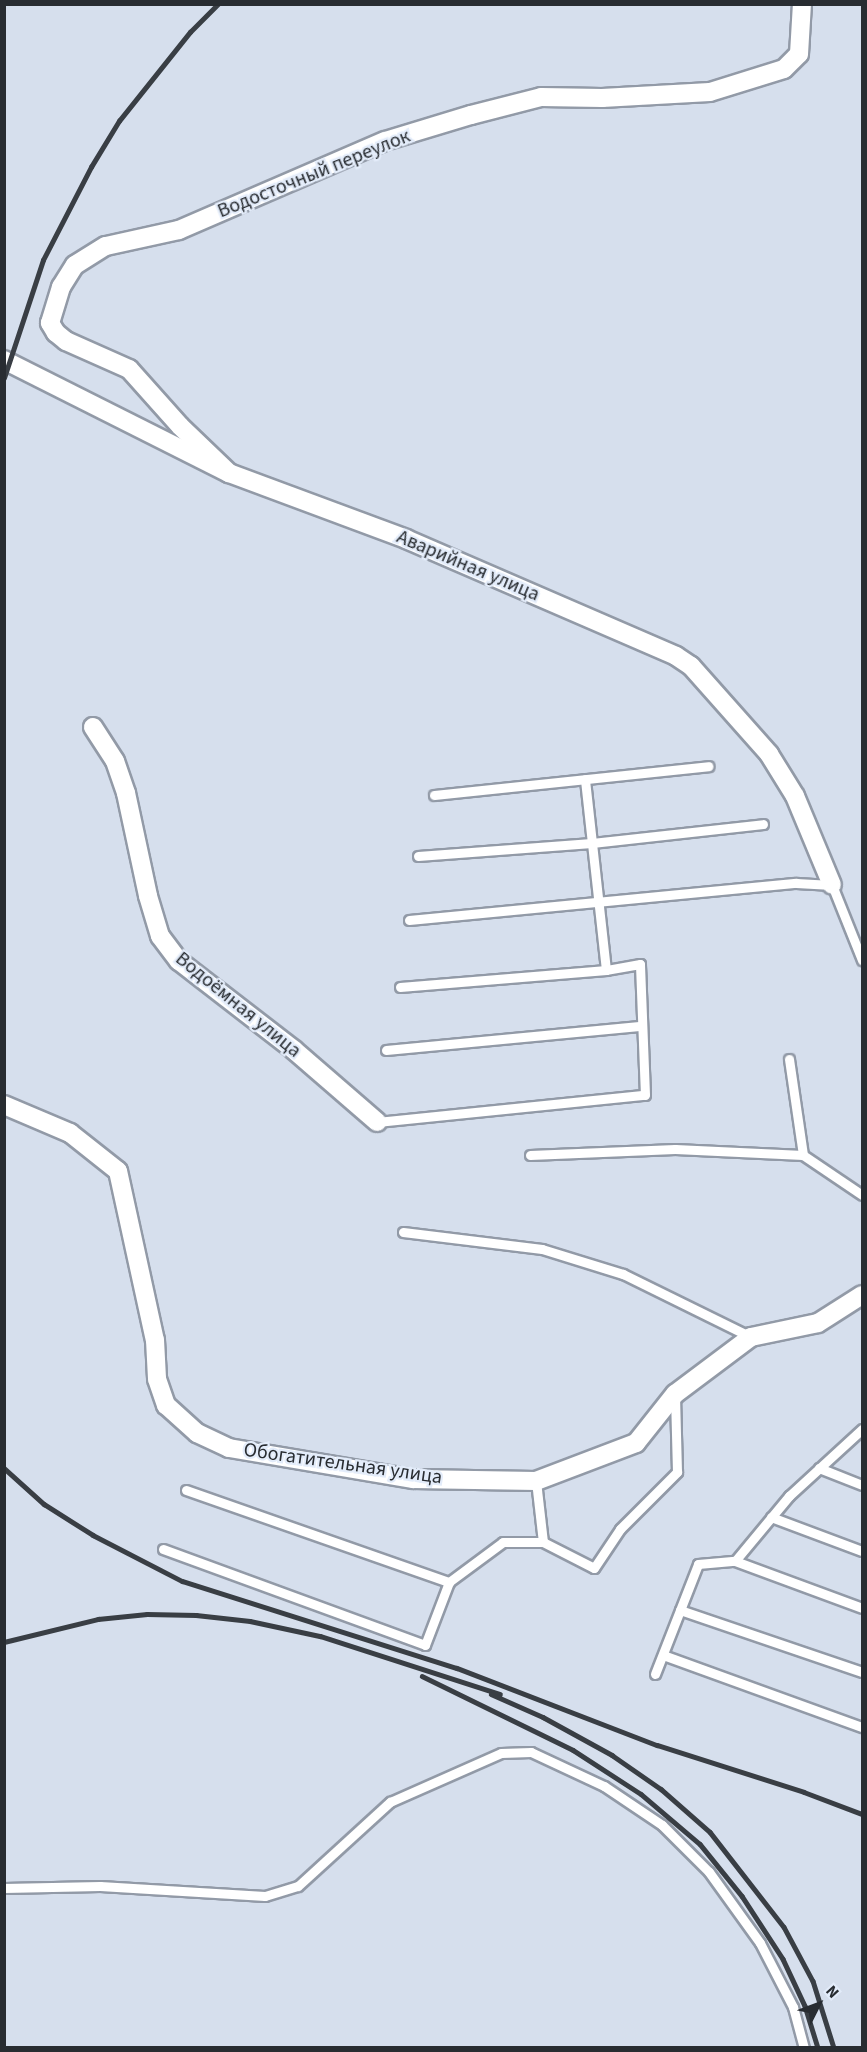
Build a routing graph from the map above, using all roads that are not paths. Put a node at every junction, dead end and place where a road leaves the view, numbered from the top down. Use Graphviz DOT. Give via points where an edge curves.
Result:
graph roads {
  1 [pos="802,4"];
  2 [pos="4,360"];
  3 [pos="229,473"];
  4 [pos="93,727"];
  5 [pos="708,766"];
  6 [pos="585,779"];
  7 [pos="434,795"];
  8 [pos="763,824"];
  9 [pos="592,843"];
  10 [pos="418,856"];
  11 [pos="832,885"];
  12 [pos="598,901"];
  13 [pos="409,920"];
  14 [pos="862,960"];
  15 [pos="606,970"];
  16 [pos="400,987"];
  17 [pos="642,1026"];
  18 [pos="386,1050"];
  19 [pos="789,1059"];
  20 [pos="4,1104"];
  21 [pos="377,1122"];
  22 [pos="530,1155"];
  23 [pos="803,1155"];
  24 [pos="862,1195"];
  25 [pos="403,1232"];
  26 [pos="862,1295"];
  27 [pos="751,1337"];
  28 [pos="675,1394"];
  29 [pos="862,1429"];
  30 [pos="819,1468"];
  31 [pos="536,1481"];
  32 [pos="862,1485"];
  33 [pos="186,1490"];
  34 [pos="771,1517"];
  35 [pos="543,1542"];
  36 [pos="163,1549"];
  37 [pos="862,1551"];
  38 [pos="735,1561"];
  39 [pos="449,1582"];
  40 [pos="862,1608"];
  41 [pos="680,1610"];
  42 [pos="663,1655"];
  43 [pos="862,1672"];
  44 [pos="655,1674"];
  45 [pos="862,1727"];
  46 [pos="4,1887"];
  47 [pos="804,2048"];
  1 -- 3 [label="street, Водосточный переулок" via="799,54 784,69 710,92 541,97 471,115 386,141 179,230 106,246 75,265 61,287 50,322 56,333 129,369"];
  2 -- 3 [label="street, Аварийная улица"];
  3 -- 11 [label="street, Аварийная улица" via="406,539 676,656 691,666 769,754 795,796"];
  4 -- 21 [label="street, Водоёмная улица" via="115,761 126,793 160,936 179,961 294,1050"];
  5 -- 6 [label="lane"];
  6 -- 7 [label="lane"];
  6 -- 9 [label="lane"];
  8 -- 9 [label="lane"];
  9 -- 10 [label="lane"];
  9 -- 12 [label="lane"];
  11 -- 12 [label="lane" via="796,883"];
  11 -- 14 [label="lane"];
  12 -- 13 [label="lane"];
  12 -- 15 [label="lane"];
  15 -- 16 [label="lane"];
  15 -- 17 [label="lane" via="640,964"];
  17 -- 18 [label="lane"];
  17 -- 21 [label="lane" via="645,1095"];
  19 -- 23 [label="lane"];
  20 -- 31 [label="street, Обогатительная улица" via="70,1133 118,1171 155,1340 157,1379 166,1405 197,1433 229,1448 413,1479"];
  22 -- 23 [label="lane" via="675,1149"];
  23 -- 24 [label="lane"];
  25 -- 27 [label="lane" via="542,1249 624,1274"];
  26 -- 27 [label="street, Обогатительная улица" via="818,1323"];
  27 -- 28 [label="street, Обогатительная улица"];
  28 -- 31 [label="street, Обогатительная улица" via="636,1443"];
  28 -- 35 [label="lane" via="677,1472 620,1529 594,1568"];
  29 -- 30 [label="lane"];
  30 -- 32 [label="lane"];
  30 -- 34 [label="lane"];
  31 -- 35 [label="lane"];
  33 -- 39 [label="lane"];
  34 -- 37 [label="lane"];
  34 -- 38 [label="lane"];
  35 -- 39 [label="lane" via="503,1542"];
  36 -- 39 [label="lane" via="424,1645"];
  38 -- 40 [label="lane"];
  38 -- 41 [label="lane" via="698,1564"];
  41 -- 42 [label="lane"];
  41 -- 43 [label="lane"];
  42 -- 44 [label="lane"];
  42 -- 45 [label="lane"];
  46 -- 47 [label="lane" via="100,1886 265,1896 298,1886 390,1802 501,1753 531,1752 604,1786 662,1825 709,1872 760,1943 793,2007"];
}
